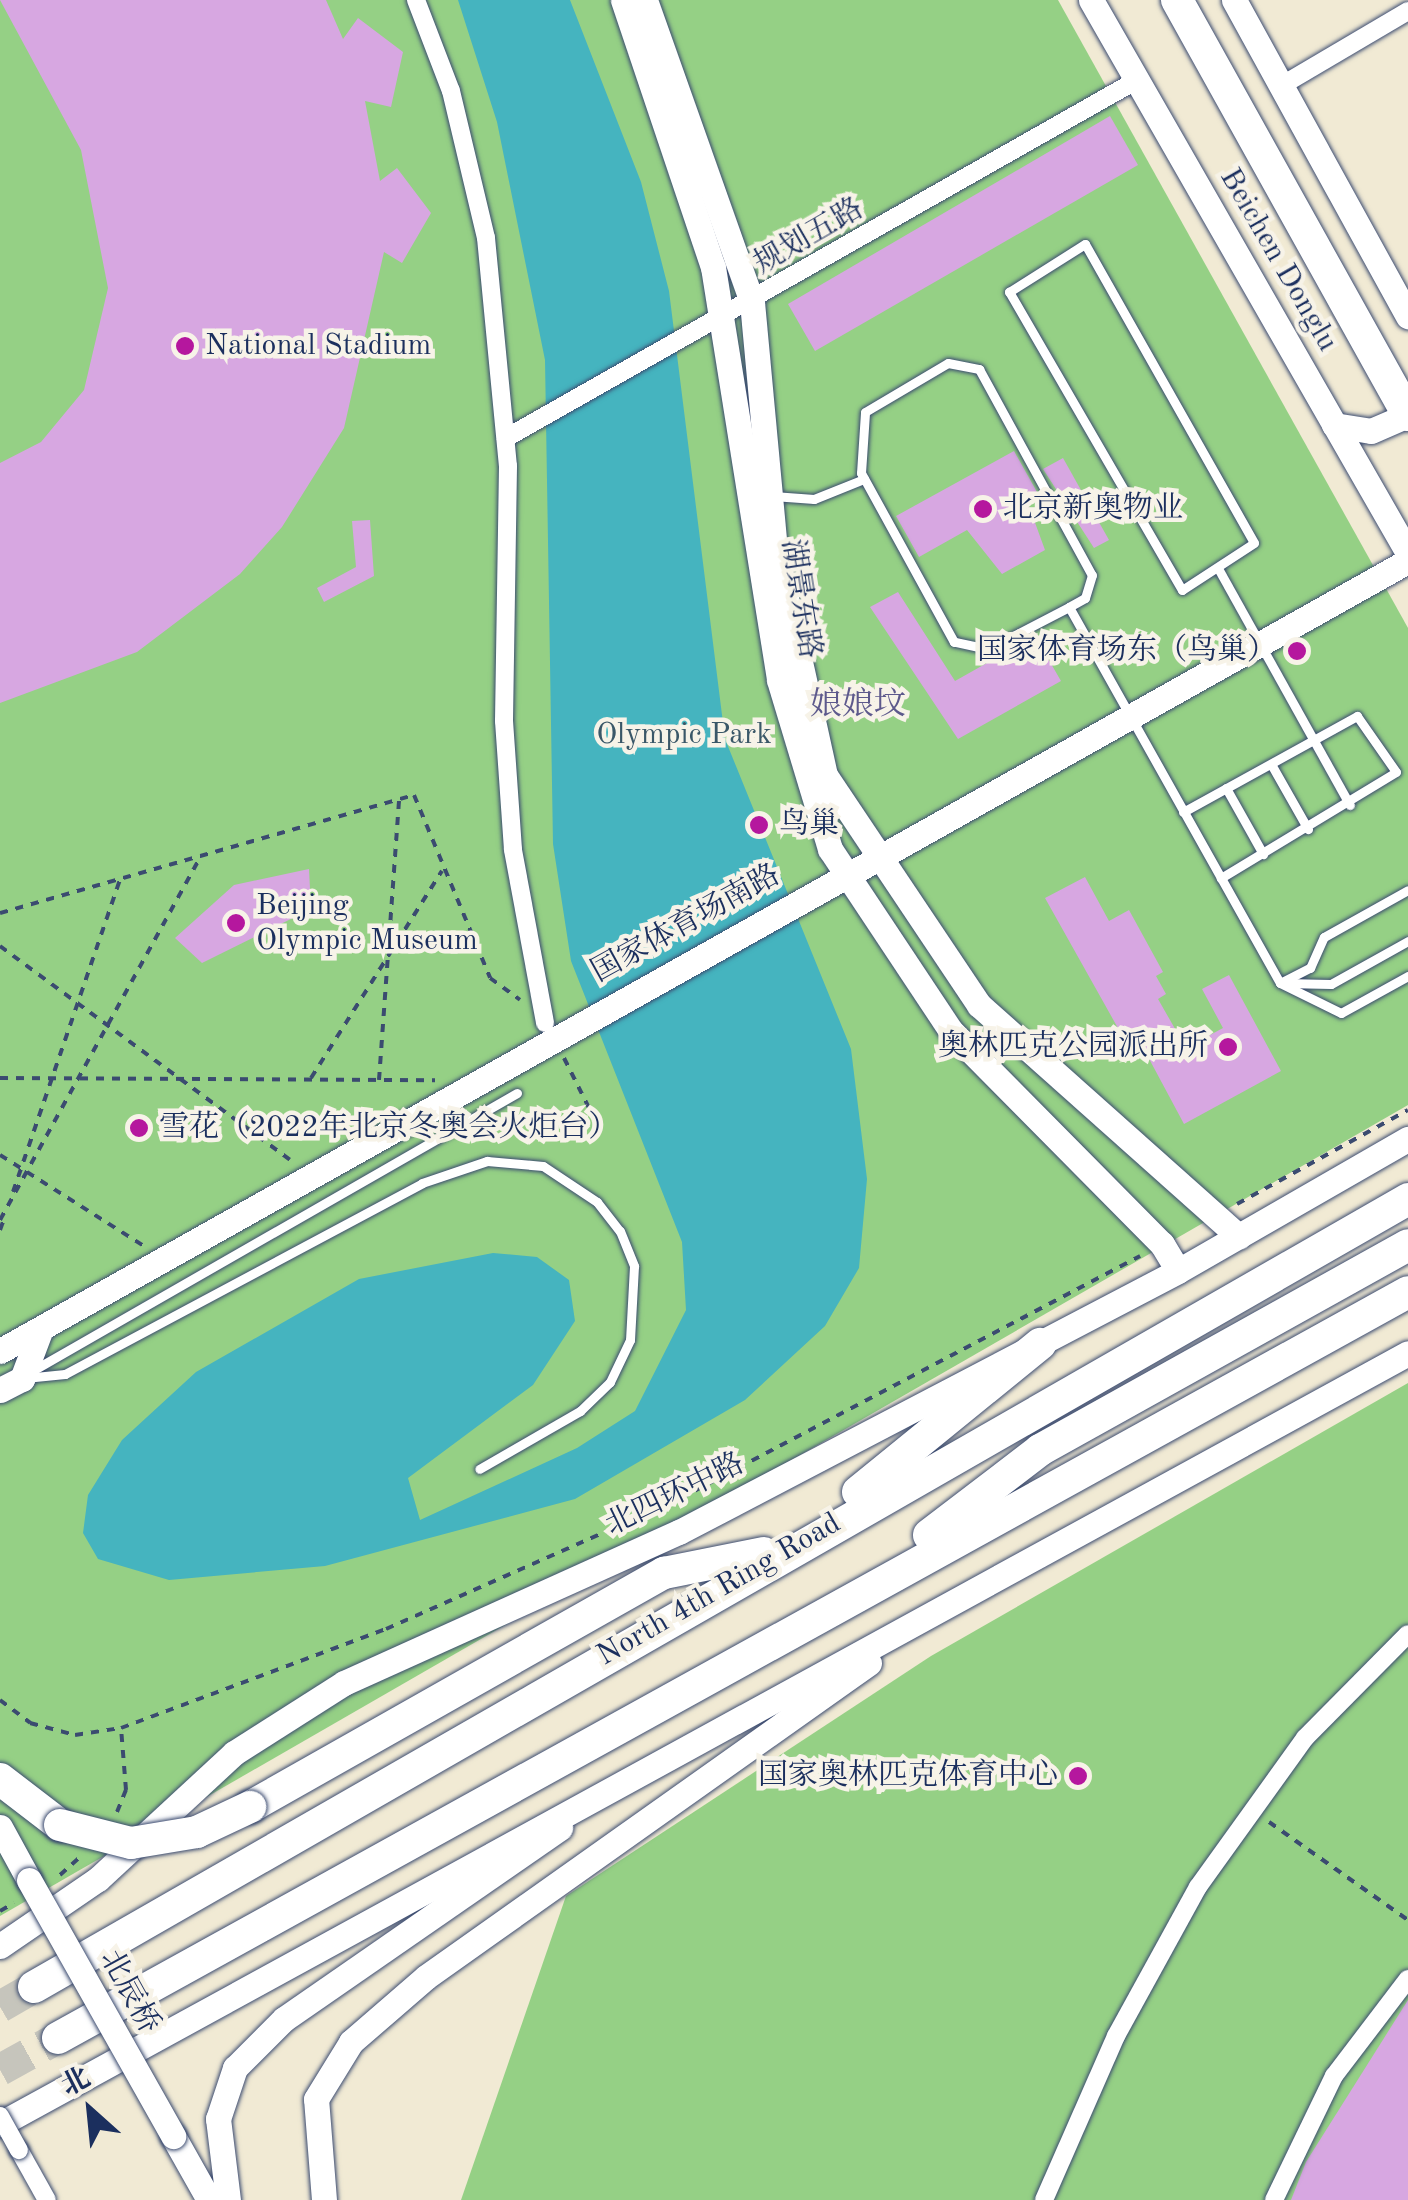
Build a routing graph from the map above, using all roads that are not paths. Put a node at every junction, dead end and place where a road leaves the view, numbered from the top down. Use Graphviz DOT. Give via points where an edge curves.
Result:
graph roads {
  1 [pos="416,0"];
  2 [pos="622,0"];
  3 [pos="645,0"];
  4 [pos="1091,0"];
  5 [pos="1177,0"];
  6 [pos="1234,0"];
  7 [pos="1408,11"];
  8 [pos="1137,80"];
  9 [pos="1286,83"];
  10 [pos="752,302"];
  11 [pos="1408,316"];
  12 [pos="725,318"];
  13 [pos="1408,415"];
  14 [pos="1334,425"];
  15 [pos="506,438"];
  16 [pos="864,480"];
  17 [pos="770,496"];
  18 [pos="1408,553"];
  19 [pos="1408,561"];
  20 [pos="1220,570"];
  21 [pos="1069,606"];
  22 [pos="1259,645"];
  23 [pos="1130,718"];
  24 [pos="1313,740"];
  25 [pos="1271,764"];
  26 [pos="1226,788"];
  27 [pos="1350,805"];
  28 [pos="1184,812"];
  29 [pos="1308,829"];
  30 [pos="1263,854"];
  31 [pos="873,857"];
  32 [pos="842,875"];
  33 [pos="1221,878"];
  34 [pos="1408,890"];
  35 [pos="1408,941"];
  36 [pos="1408,976"];
  37 [pos="1280,983"];
  38 [pos="548,1029"];
  39 [pos="517,1093"];
  40 [pos="1408,1138"];
  41 [pos="1408,1200"];
  42 [pos="1239,1237"];
  43 [pos="1408,1245"];
  44 [pos="1178,1271"];
  45 [pos="1408,1292"];
  46 [pos="40,1331"];
  47 [pos="1040,1344"];
  48 [pos="0,1351"];
  49 [pos="1408,1352"];
  50 [pos="11,1385"];
  51 [pos="479,1470"];
  52 [pos="789,1548"];
  53 [pos="846,1598"];
  54 [pos="940,1613"];
  55 [pos="1408,1634"];
  56 [pos="683,1742"];
  57 [pos="0,1779"];
  58 [pos="0,1828"];
  59 [pos="0,1946"];
  60 [pos="1408,1979"];
  61 [pos="34,1987"];
  62 [pos="58,2038"];
  63 [pos="0,2116"];
  64 [pos="0,2124"];
  65 [pos="46,2200"];
  66 [pos="209,2200"];
  67 [pos="228,2200"];
  68 [pos="324,2200"];
  69 [pos="1044,2200"];
  70 [pos="1274,2200"];
  1 -- 15 [label="street" via="451,92 486,238"];
  2 -- 12 [label="street, 湖景东路" via="656,78"];
  3 -- 10 [label="street, 湖景东路"];
  4 -- 8 [label="street, Beichen Donglu"];
  5 -- 13 [label="highway"];
  6 -- 9 [label="street"];
  7 -- 9 [label="street"];
  8 -- 10 [label="street, 规划五路"];
  8 -- 14 [label="street, Beichen Donglu"];
  9 -- 11 [label="street"];
  10 -- 12 [label="street, 规划五路"];
  10 -- 17 [label="street, 湖景东路"];
  12 -- 15 [label="street, 规划五路"];
  12 -- 32 [label="street, 湖景东路" via="779,680"];
  13 -- 14 [label="street" via="1371,431"];
  14 -- 18 [label="street, Beichen Donglu"];
  15 -- 38 [label="street" via="504,721 513,850"];
  16 -- 17 [label="lane" via="814,499"];
  16 -- 21 [label="lane" via="968,650 988,650"];
  16 -- 21 [label="lane" via="865,412 948,362 978,369 1092,575 1085,598"];
  17 -- 31 [label="street, 湖景东路" via="816,752"];
  19 -- 22 [label="street, 国家体育场南路"];
  20 -- 20 [label="lane" via="1254,543 1085,244 1009,292 1172,585 1182,590"];
  20 -- 22 [label="lane"];
  21 -- 23 [label="lane"];
  22 -- 23 [label="street, 国家体育场南路"];
  22 -- 24 [label="lane"];
  23 -- 28 [label="lane"];
  23 -- 31 [label="street, 国家体育场南路"];
  24 -- 25 [label="lane"];
  24 -- 27 [label="lane"];
  24 -- 27 [label="lane" via="1357,716 1372,731 1394,781"];
  25 -- 26 [label="lane"];
  25 -- 29 [label="lane"];
  26 -- 28 [label="lane"];
  26 -- 30 [label="lane"];
  27 -- 29 [label="lane"];
  28 -- 33 [label="lane"];
  29 -- 30 [label="lane"];
  30 -- 33 [label="lane"];
  31 -- 32 [label="street, 国家体育场南路"];
  31 -- 42 [label="street, 湖景东路" via="979,1005"];
  32 -- 38 [label="street, 国家体育场南路" via="580,1020"];
  32 -- 44 [label="street, 湖景东路" via="952,1032 1162,1244"];
  33 -- 37 [label="lane"];
  34 -- 37 [label="lane" via="1324,936 1310,968"];
  35 -- 37 [label="lane" via="1331,984"];
  36 -- 37 [label="lane" via="1341,1013"];
  38 -- 46 [label="street, 国家体育场南路"];
  39 -- 50 [label="lane"];
  40 -- 42 [label="street, 北四环中路"];
  41 -- 52 [label="highway, North 4th Ring Road"];
  42 -- 44 [label="street, 北四环中路"];
  43 -- 53 [label="highway" via="1040,1450"];
  44 -- 47 [label="street, 北四环中路"];
  45 -- 53 [label="highway"];
  46 -- 48 [label="street, 国家体育场南路"];
  46 -- 50 [label="street"];
  47 -- 52 [label="highway"];
  47 -- 59 [label="street, 北四环中路" via="679,1532 344,1683 234,1752 98,1879"];
  49 -- 54 [label="street"];
  50 -- 51 [label="lane" via="65,1374 422,1183 488,1161 543,1166 598,1202 620,1231 634,1266 630,1340 610,1382 580,1411"];
  52 -- 57 [label="highway, bridge" via="664,1573 197,1832 131,1843 60,1825"];
  52 -- 61 [label="highway, North 4th Ring Road"];
  53 -- 62 [label="highway"];
  54 -- 56 [label="street"];
  54 -- 68 [label="street" via="426,1977 350,2042 316,2099"];
  55 -- 69 [label="street" via="1304,1738 1198,1887 1116,2036"];
  56 -- 64 [label="street"];
  56 -- 67 [label="street" via="235,2068 218,2119"];
  58 -- 66 [label="street, 北辰桥, bridge"];
  60 -- 70 [label="street" via="1334,2076"];
  63 -- 65 [label="street, bridge"];
}
